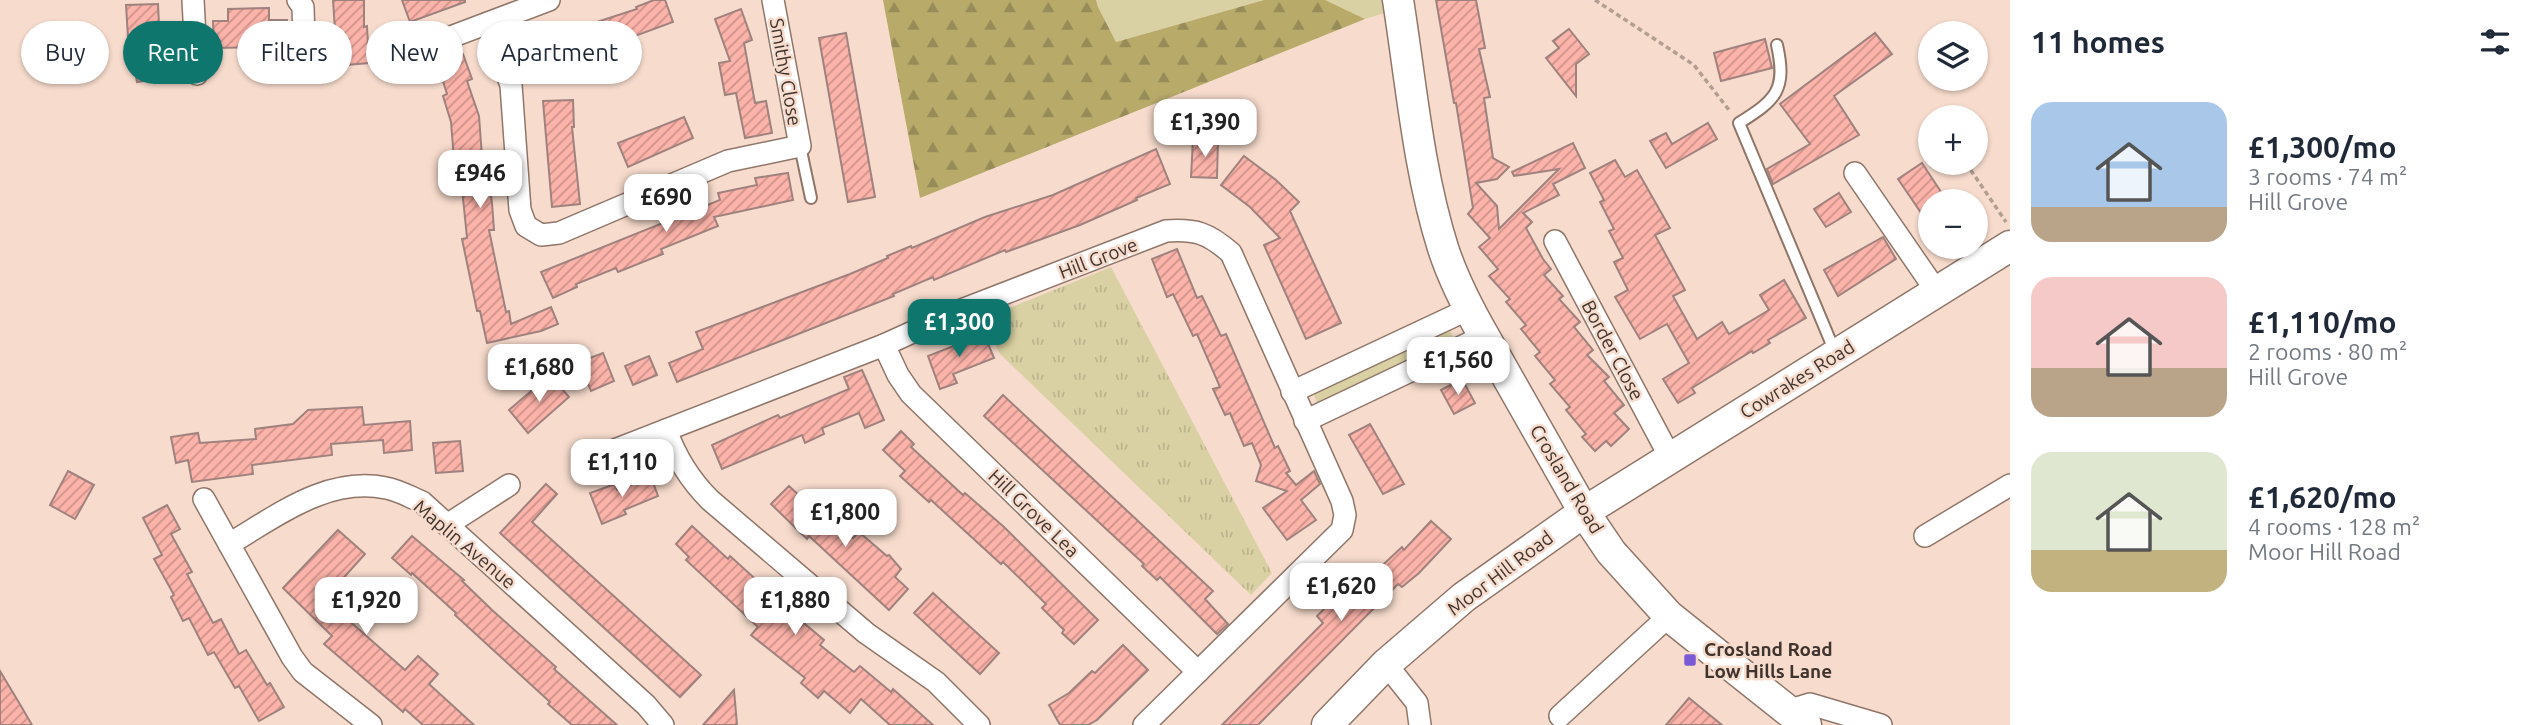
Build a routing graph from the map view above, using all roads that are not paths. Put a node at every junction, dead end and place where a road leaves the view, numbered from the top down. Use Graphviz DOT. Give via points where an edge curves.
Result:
graph roads {
  1 [pos="193,0"];
  2 [pos="298,0"];
  3 [pos="548,0"];
  4 [pos="773,0"];
  5 [pos="1398,0"];
  6 [pos="194,21"];
  7 [pos="303,21"];
  8 [pos="493,21"];
  9 [pos="1777,45"];
  10 [pos="511,84"];
  11 [pos="800,146"];
  12 [pos="1855,173"];
  13 [pos="811,198"];
  14 [pos="1555,241"];
  15 [pos="2010,246"];
  16 [pos="1937,292"];
  17 [pos="1469,309"];
  18 [pos="1484,336"];
  19 [pos="884,345"];
  20 [pos="1836,355"];
  21 [pos="1292,391"];
  22 [pos="1305,421"];
  23 [pos="666,430"];
  24 [pos="1671,459"];
  25 [pos="584,461"];
  26 [pos="509,485"];
  27 [pos="2010,485"];
  28 [pos="204,499"];
  29 [pos="1584,512"];
  30 [pos="447,525"];
  31 [pos="1925,536"];
  32 [pos="229,544"];
  33 [pos="1669,616"];
  34 [pos="1386,664"];
  35 [pos="1198,671"];
  36 [pos="1560,716"];
  37 [pos="1797,718"];
  38 [pos="372,725"];
  39 [pos="663,725"];
  40 [pos="979,725"];
  41 [pos="1144,725"];
  42 [pos="1327,725"];
  43 [pos="1420,725"];
  44 [pos="1881,725"];
  1 -- 6 [label="street"];
  2 -- 7 [label="street"];
  3 -- 8 [label="street"];
  4 -- 11 [label="street, Smithy Close"];
  5 -- 17 [label="street, Crosland Road" via="1425,179 1444,249"];
  9 -- 20 [label="lane" via="1783,71 1775,94 1739,123"];
  10 -- 11 [label="street, Smithy Close" via="520,210 526,226 541,235 559,233 728,161"];
  11 -- 13 [label="lane"];
  12 -- 16 [label="street"];
  14 -- 24 [label="street, Border Close"];
  15 -- 16 [label="street, Cowrakes Road"];
  16 -- 20 [label="street, Cowrakes Road"];
  17 -- 18 [label="street, Crosland Road"];
  17 -- 21 [label="street"];
  18 -- 22 [label="street"];
  18 -- 29 [label="street, Crosland Road"];
  19 -- 21 [label="street, Hill Grove" via="1166,231 1192,230 1215,239 1231,253"];
  19 -- 23 [label="street, Hill Grove"];
  19 -- 35 [label="street, Hill Grove Lea" via="911,394"];
  20 -- 24 [label="street, Cowrakes Road"];
  21 -- 22 [label="street, Hill Grove"];
  22 -- 35 [label="street, Hill Grove" via="1342,501 1342,530"];
  23 -- 25 [label="street, Hill Grove"];
  23 -- 40 [label="street" via="676,457 710,500 866,633 936,682"];
  24 -- 29 [label="street, Cowrakes Road"];
  26 -- 30 [label="street"];
  27 -- 31 [label="street"];
  28 -- 32 [label="street"];
  29 -- 33 [label="street, Crosland Road" via="1611,552"];
  29 -- 34 [label="street, Moor Hill Road" via="1464,597"];
  30 -- 32 [label="street, Maplin Avenue" via="422,502 388,488 360,485 306,498"];
  30 -- 39 [label="street, Maplin Avenue"];
  32 -- 38 [label="street" via="303,672"];
  33 -- 36 [label="street"];
  33 -- 37 [label="street, Crosland Road"];
  34 -- 42 [label="street, Moor Hill Road"];
  34 -- 43 [label="street" via="1417,703"];
  35 -- 41 [label="street, Hill Grove"];
  37 -- 44 [label="street" via="1810,704"];
}
